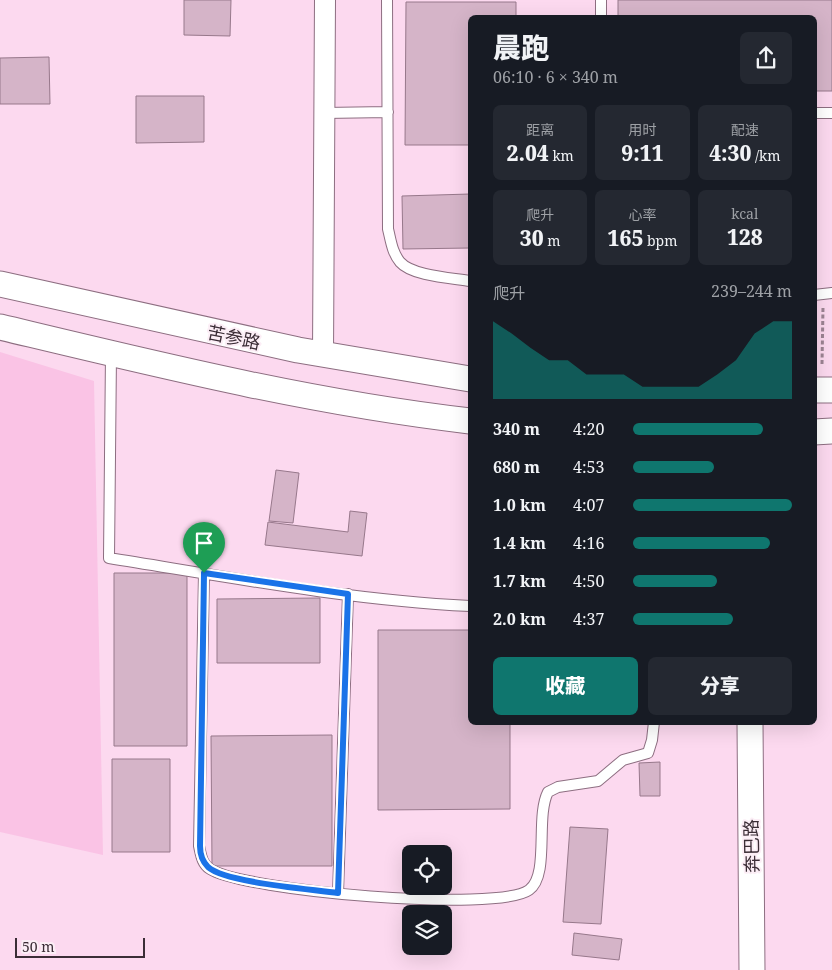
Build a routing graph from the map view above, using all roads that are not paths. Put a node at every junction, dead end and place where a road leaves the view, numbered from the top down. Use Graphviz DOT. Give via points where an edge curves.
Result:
graph roads {
  1 [pos="325,0"];
  2 [pos="387,0"];
  3 [pos="601,0"];
  4 [pos="601,15"];
  5 [pos="388,112"];
  6 [pos="324,113"];
  7 [pos="817,113"];
  8 [pos="832,113"];
  9 [pos="468,281"];
  10 [pos="0,284"];
  11 [pos="0,327"];
  12 [pos="112,353"];
  13 [pos="323,355"];
  14 [pos="468,378"];
  15 [pos="817,390"];
  16 [pos="832,390"];
  17 [pos="468,420"];
  18 [pos="832,431"];
  19 [pos="817,432"];
  20 [pos="204,573"];
  21 [pos="348,594"];
  22 [pos="468,606"];
  23 [pos="654,725"];
  24 [pos="750,725"];
  25 [pos="338,893"];
  26 [pos="752,970"];
  1 -- 6 [label="street"];
  2 -- 5 [label="lane"];
  3 -- 4 [label="lane"];
  5 -- 6 [label="lane"];
  5 -- 9 [label="lane" via="388,229 392,249 401,263 417,272"];
  6 -- 13 [label="street"];
  7 -- 8 [label="lane"];
  10 -- 13 [label="street, 苦参路"];
  11 -- 12 [label="street"];
  12 -- 17 [label="street" via="290,391"];
  12 -- 20 [label="lane" via="109,558"];
  13 -- 14 [label="street, 苦参路"];
  15 -- 16 [label="street"];
  18 -- 19 [label="street"];
  20 -- 21 [label="lane"];
  20 -- 25 [label="lane" via="200,846 204,862 217,872 235,877"];
  21 -- 22 [label="lane"];
  21 -- 25 [label="lane"];
  23 -- 25 [label="lane" via="648,753 623,760 598,780 558,787 548,792 541,812 538,877 527,892 505,897 428,900"];
  24 -- 26 [label="street, 奔巴路"];
}
